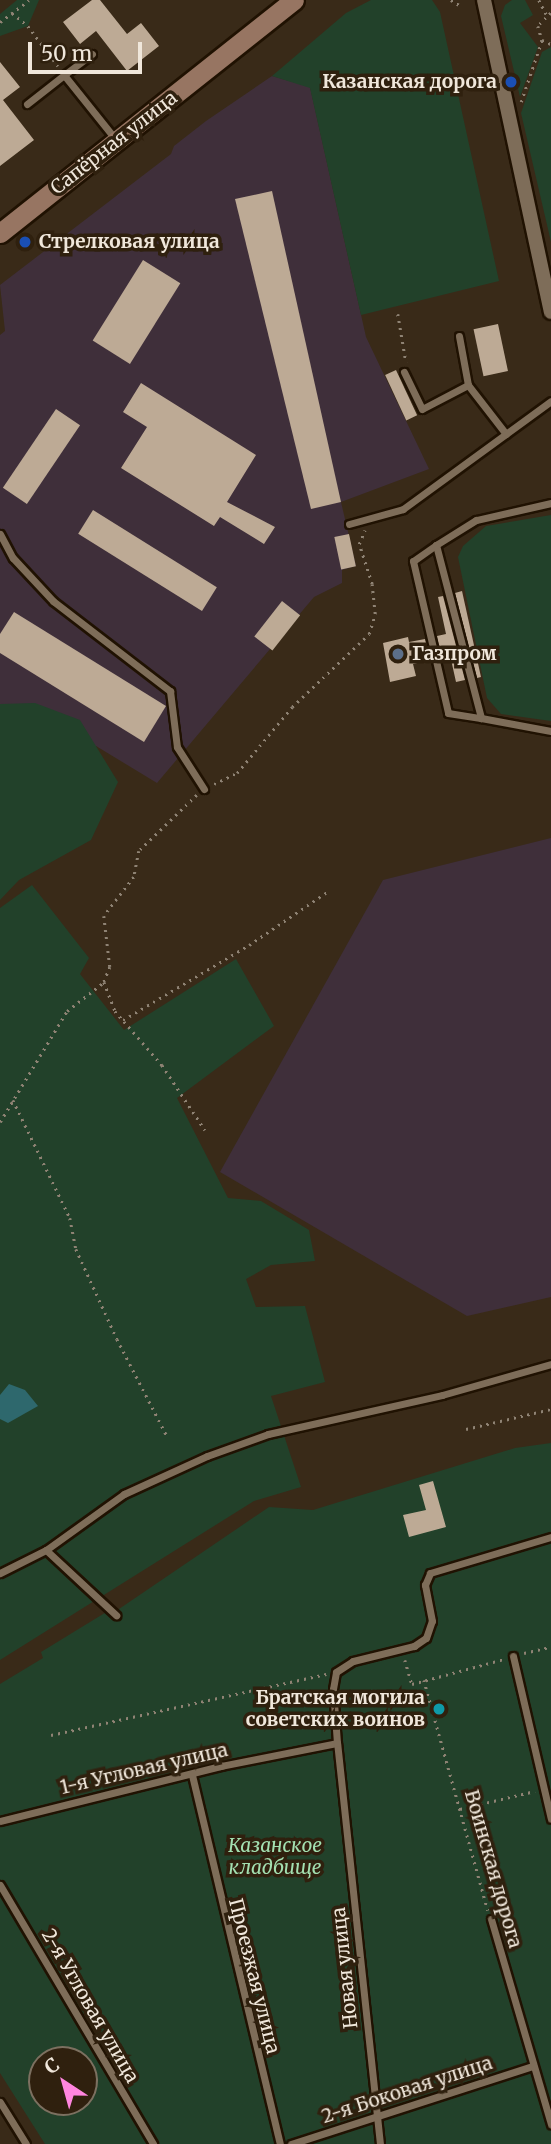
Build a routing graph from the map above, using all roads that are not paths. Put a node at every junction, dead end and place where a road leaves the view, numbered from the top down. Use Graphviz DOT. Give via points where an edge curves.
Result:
graph roads {
  1 [pos="294,0"];
  2 [pos="482,1"];
  3 [pos="92,54"];
  4 [pos="64,75"];
  5 [pos="27,104"];
  6 [pos="117,141"];
  7 [pos="0,233"];
  8 [pos="546,268"];
  9 [pos="551,313"];
  10 [pos="459,336"];
  11 [pos="404,372"];
  12 [pos="468,385"];
  13 [pos="551,401"];
  14 [pos="506,434"];
  15 [pos="551,503"];
  16 [pos="349,524"];
  17 [pos="0,534"];
  18 [pos="436,545"];
  19 [pos="481,718"];
  20 [pos="551,731"];
  21 [pos="204,789"];
  22 [pos="551,1364"];
  23 [pos="551,1537"];
  24 [pos="46,1550"];
  25 [pos="0,1573"];
  26 [pos="116,1615"];
  27 [pos="513,1656"];
  28 [pos="337,1743"];
  29 [pos="192,1775"];
  30 [pos="551,1819"];
  31 [pos="0,1821"];
  32 [pos="0,1885"];
  33 [pos="491,1919"];
  34 [pos="533,2066"];
  35 [pos="0,2102"];
  36 [pos="377,2118"];
  37 [pos="551,2123"];
  38 [pos="26,2144"];
  39 [pos="153,2144"];
  40 [pos="280,2144"];
  41 [pos="290,2144"];
  42 [pos="380,2144"];
  1 -- 6 [label="street, Сапёрная улица"];
  2 -- 8 [label="street"];
  3 -- 4 [label="lane"];
  4 -- 5 [label="lane"];
  4 -- 6 [label="lane"];
  6 -- 7 [label="street, Сапёрная улица"];
  8 -- 9 [label="street"];
  10 -- 12 [label="lane"];
  11 -- 12 [label="lane" via="422,409"];
  12 -- 14 [label="lane"];
  13 -- 14 [label="lane"];
  14 -- 16 [label="lane" via="403,509"];
  15 -- 18 [label="lane" via="476,520"];
  17 -- 21 [label="lane" via="13,558 53,601 170,691 177,747"];
  18 -- 19 [label="lane"];
  18 -- 19 [label="lane" via="413,562 449,713"];
  19 -- 20 [label="lane"];
  22 -- 24 [label="lane" via="442,1395 268,1434 207,1456 124,1494"];
  23 -- 28 [label="lane, Новая улица" via="430,1573 425,1585 431,1631 414,1646 340,1670 333,1689"];
  24 -- 25 [label="lane"];
  24 -- 26 [label="lane"];
  27 -- 30 [label="lane"];
  28 -- 29 [label="lane, 1-я Угловая улица"];
  28 -- 36 [label="lane, Новая улица"];
  29 -- 31 [label="lane, 1-я Угловая улица"];
  29 -- 40 [label="lane, Проезжая улица"];
  32 -- 39 [label="lane, 2-я Угловая улица"];
  33 -- 34 [label="lane, Воинская дорога"];
  34 -- 36 [label="lane, 2-я Боковая улица"];
  34 -- 37 [label="lane, Воинская дорога"];
  35 -- 38 [label="lane"];
  36 -- 41 [label="lane, 2-я Боковая улица"];
  36 -- 42 [label="lane, Новая улица"];
}
